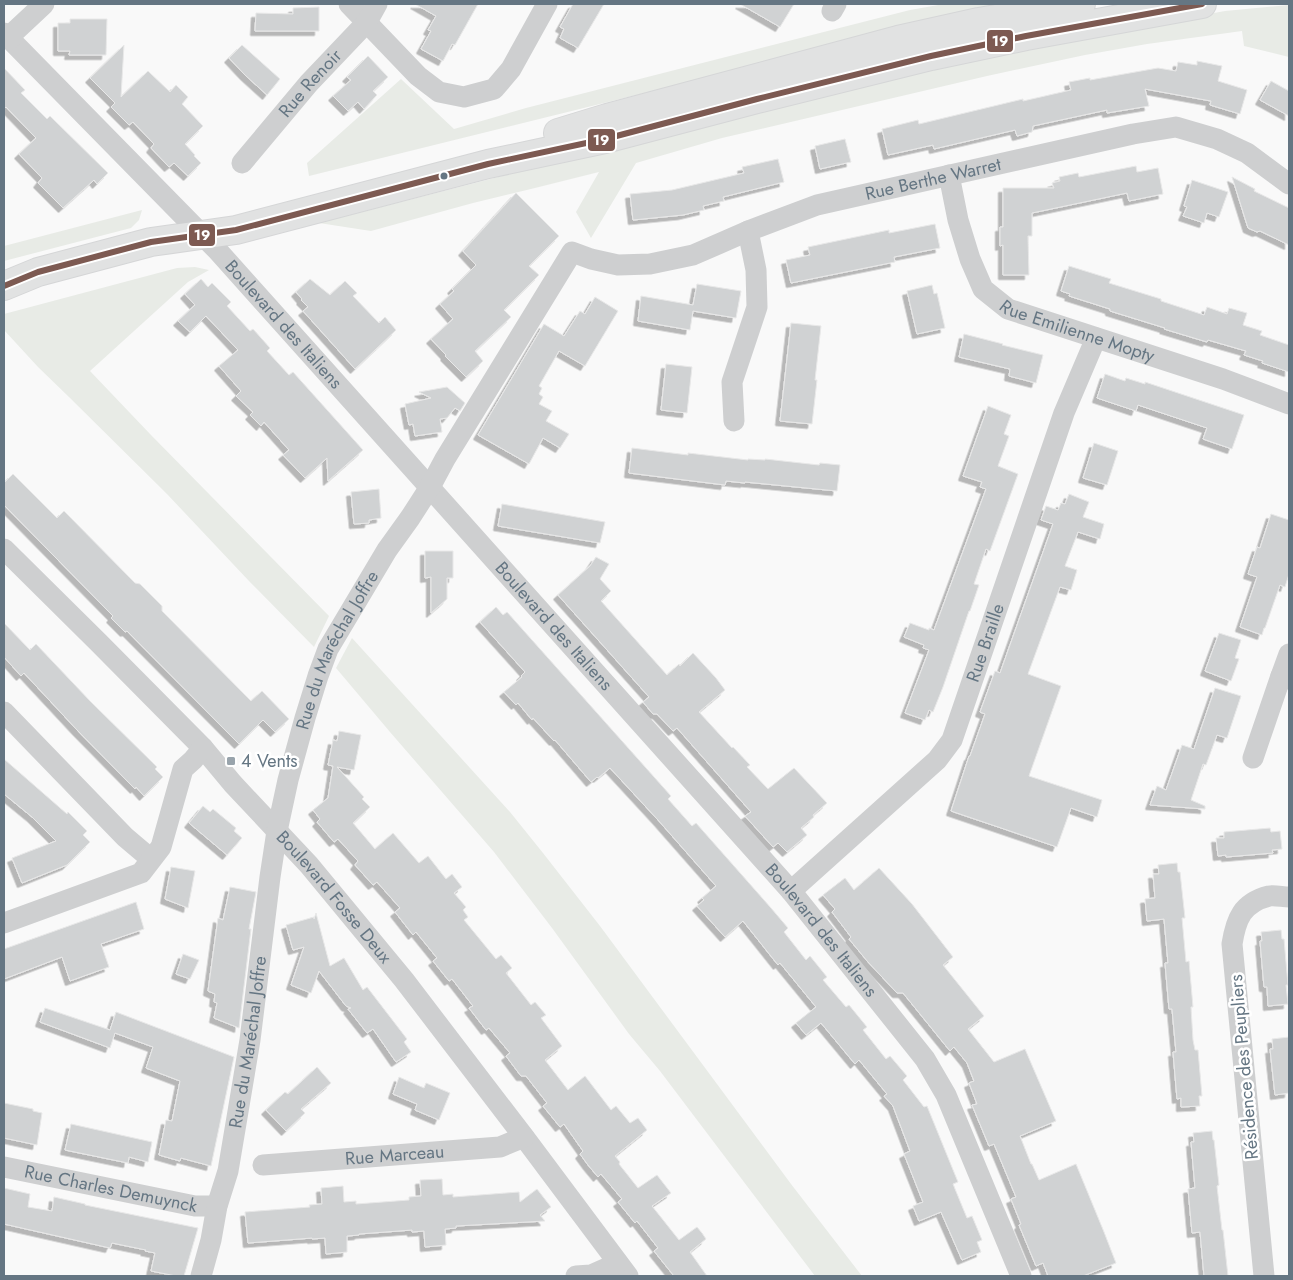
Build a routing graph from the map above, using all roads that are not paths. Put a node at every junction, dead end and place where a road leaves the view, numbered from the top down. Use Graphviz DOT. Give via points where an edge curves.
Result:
graph roads {
  1 [pos="44,4"];
  2 [pos="349,4"];
  3 [pos="548,4"];
  4 [pos="1081,4"];
  5 [pos="1202,4"];
  6 [pos="372,13"];
  7 [pos="7,36"];
  8 [pos="242,163"];
  9 [pos="488,164"];
  10 [pos="949,175"];
  11 [pos="1289,184"];
  12 [pos="748,231"];
  13 [pos="203,234"];
  14 [pos="572,252"];
  15 [pos="4,286"];
  16 [pos="1096,338"];
  17 [pos="1289,404"];
  18 [pos="734,421"];
  19 [pos="430,486"];
  20 [pos="4,549"];
  21 [pos="1289,654"];
  22 [pos="1285,678"];
  23 [pos="4,712"];
  24 [pos="203,748"];
  25 [pos="1253,758"];
  26 [pos="277,831"];
  27 [pos="151,859"];
  28 [pos="791,891"];
  29 [pos="1289,897"];
  30 [pos="4,923"];
  31 [pos="524,1136"];
  32 [pos="263,1165"];
  33 [pos="4,1167"];
  34 [pos="217,1206"];
  35 [pos="623,1270"];
  36 [pos="201,1276"];
  37 [pos="576,1276"];
  38 [pos="1021,1276"];
  39 [pos="1264,1276"];
  1 -- 7 [label="street"];
  2 -- 6 [label="street"];
  3 -- 6 [label="street" via="494,89 464,97 439,92 418,76"];
  4 -- 9 [label="main road" via="898,40 758,77 548,136"];
  5 -- 9 [label="main road" via="931,56 605,139"];
  6 -- 8 [label="street, Rue Renoir"];
  7 -- 13 [label="street, Boulevard des Italiens"];
  9 -- 13 [label="main road" via="236,230"];
  10 -- 11 [label="street, Rue Berthe Warret" via="1176,127 1217,139 1247,153"];
  10 -- 12 [label="street, Rue Berthe Warret" via="817,205"];
  10 -- 16 [label="street, Rue Emilienne Mopty" via="960,228 983,289 1008,310"];
  12 -- 14 [label="street, Rue Berthe Warret" via="693,255 650,264 618,265"];
  12 -- 18 [label="street" via="756,270 757,306 732,382"];
  13 -- 15 [label="main road" via="151,242 38,272"];
  13 -- 19 [label="street, Boulevard des Italiens"];
  14 -- 19 [label="street, Rue du Maréchal Joffre"];
  16 -- 17 [label="street, Rue Emilienne Mopty"];
  16 -- 28 [label="street, Rue Braille" via="1064,413 952,740 937,760"];
  19 -- 26 [label="street, Rue du Maréchal Joffre" via="387,550 328,649 288,780"];
  19 -- 28 [label="street, Boulevard des Italiens"];
  20 -- 24 [label="street, Boulevard Fosse Deux"];
  21 -- 22 [label="street"];
  22 -- 25 [label="street"];
  23 -- 27 [label="street" via="125,837"];
  24 -- 26 [label="street, Boulevard Fosse Deux"];
  24 -- 27 [label="street" via="183,769 161,847"];
  26 -- 31 [label="street, Boulevard Fosse Deux" via="309,864 404,980"];
  26 -- 34 [label="street, Rue du Maréchal Joffre" via="250,1040 228,1171"];
  27 -- 30 [label="street" via="141,873"];
  28 -- 38 [label="street, Boulevard des Italiens" via="925,1059 946,1095"];
  29 -- 39 [label="street, Résidence des Peupliers" via="1271,896 1254,902 1243,911 1235,925 1232,944"];
  31 -- 32 [label="street, Rue Marceau" via="500,1147"];
  31 -- 35 [label="street, Boulevard Fosse Deux"];
  33 -- 34 [label="street, Rue Charles Demuynck" via="195,1206"];
  34 -- 36 [label="street, Rue du Maréchal Joffre"];
  35 -- 37 [label="street"];
}
